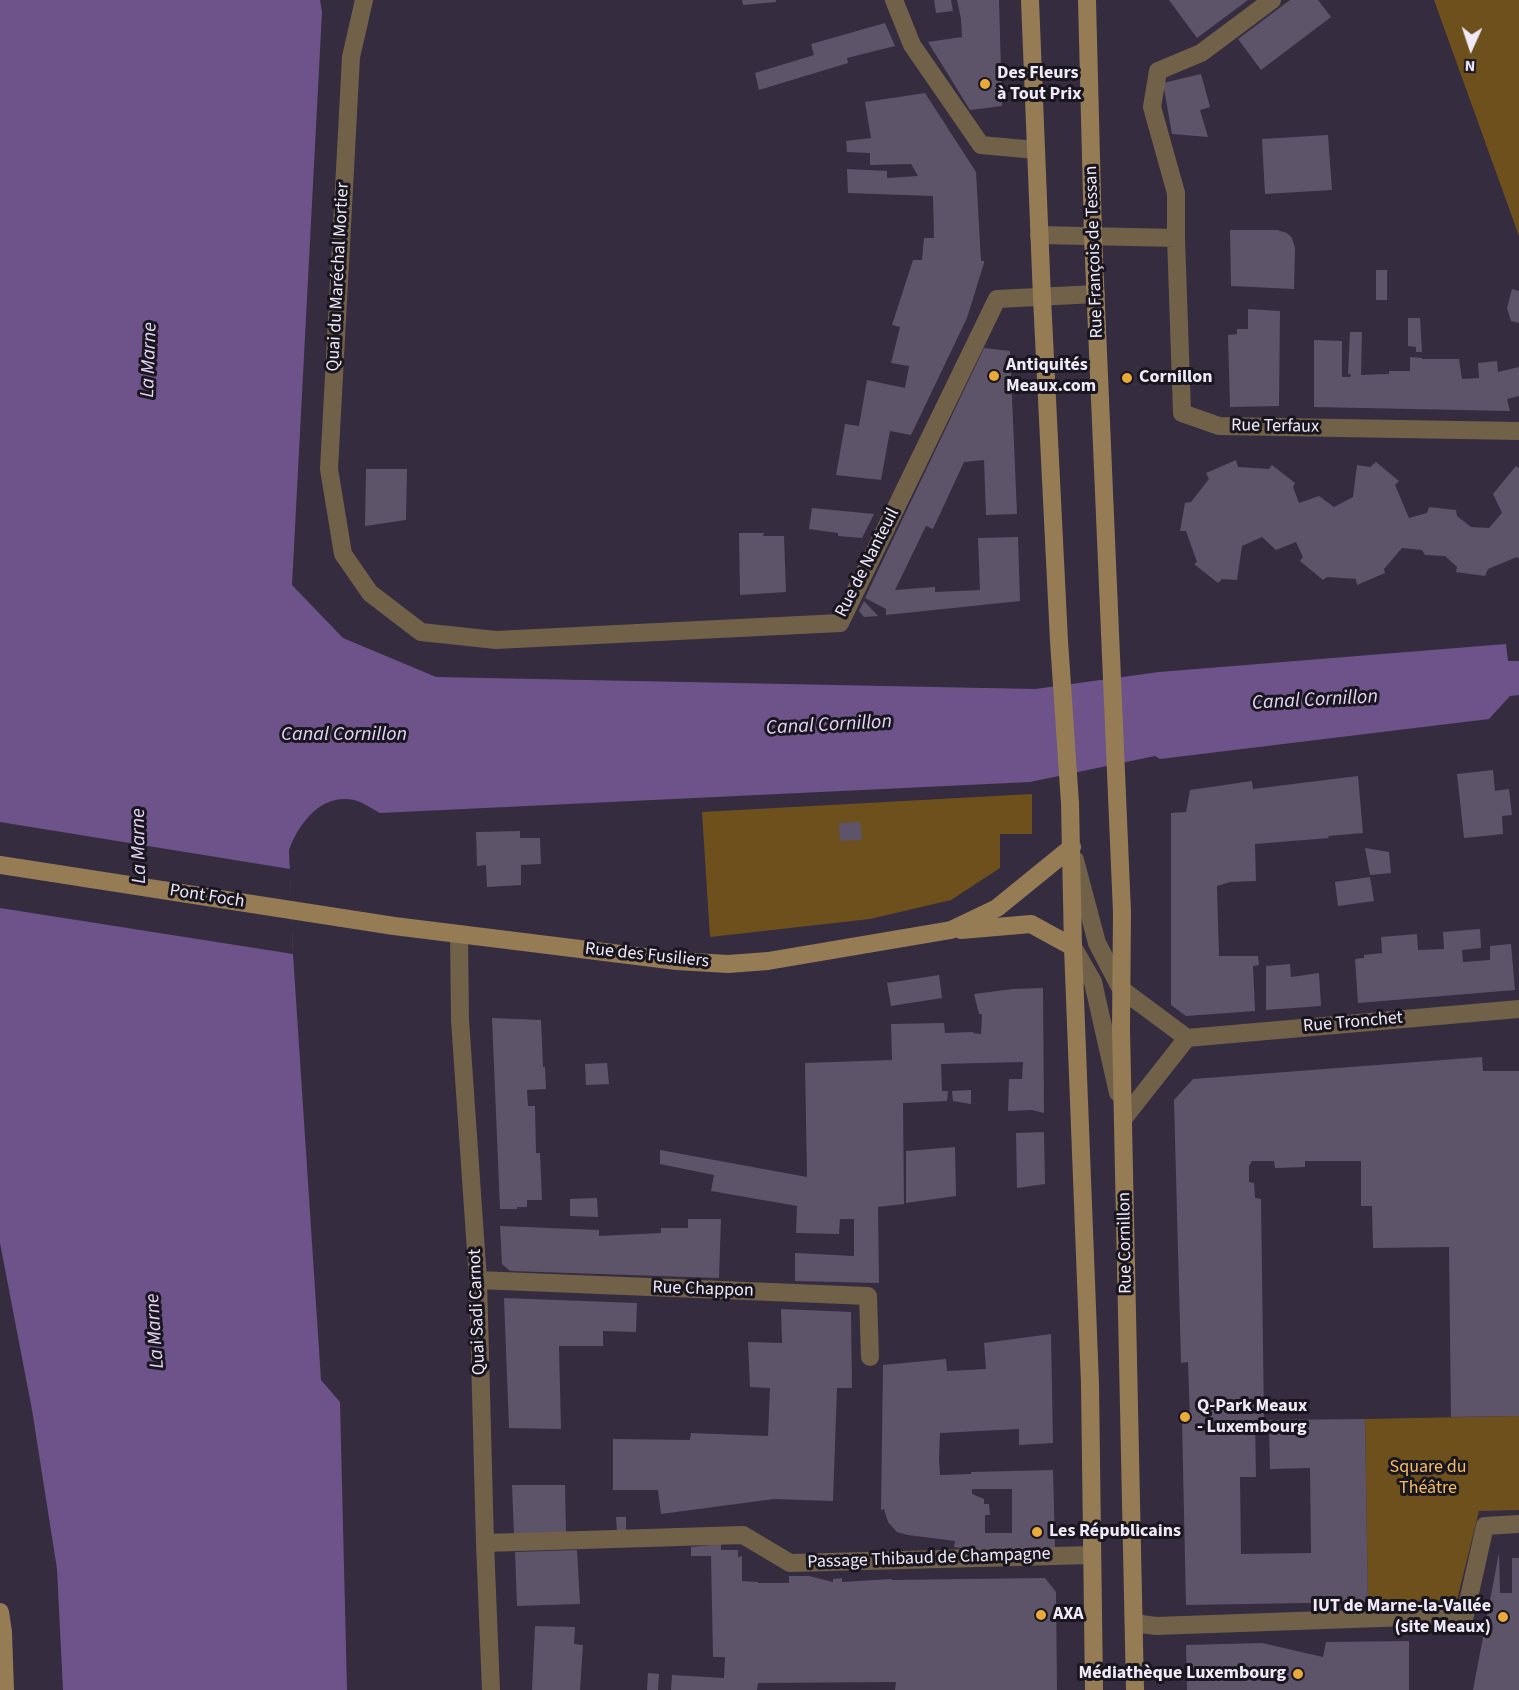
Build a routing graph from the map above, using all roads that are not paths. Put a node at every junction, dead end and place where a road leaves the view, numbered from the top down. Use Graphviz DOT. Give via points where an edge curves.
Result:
graph roads {
  1 [pos="364,0"];
  2 [pos="894,0"];
  3 [pos="1030,0"];
  4 [pos="1087,0"];
  5 [pos="1272,0"];
  6 [pos="1036,150"];
  7 [pos="1039,235"];
  8 [pos="1093,236"];
  9 [pos="1176,238"];
  10 [pos="1096,294"];
  11 [pos="1042,298"];
  12 [pos="1519,431"];
  13 [pos="496,640"];
  14 [pos="1117,797"];
  15 [pos="1072,847"];
  16 [pos="0,865"];
  17 [pos="343,918"];
  18 [pos="951,930"];
  19 [pos="459,934"];
  20 [pos="1073,947"];
  21 [pos="1121,989"];
  22 [pos="1519,1009"];
  23 [pos="1187,1038"];
  24 [pos="1124,1118"];
  25 [pos="478,1280"];
  26 [pos="870,1357"];
  27 [pos="1519,1524"];
  28 [pos="485,1543"];
  29 [pos="1092,1555"];
  30 [pos="0,1612"];
  31 [pos="1134,1623"];
  32 [pos="4,1690"];
  33 [pos="491,1690"];
  34 [pos="1094,1690"];
  35 [pos="1135,1690"];
  1 -- 13 [label="street, Quai du Maréchal Mortier" via="351,57 329,469 343,554 370,593 421,632"];
  2 -- 6 [label="street" via="912,45 981,145"];
  3 -- 6 [label="main road"];
  4 -- 8 [label="main road, Rue François de Tessan"];
  5 -- 9 [label="street" via="1202,52 1158,71 1152,107 1176,193"];
  6 -- 7 [label="main road"];
  7 -- 8 [label="street"];
  7 -- 11 [label="main road"];
  8 -- 9 [label="street"];
  8 -- 10 [label="main road, Rue François de Tessan"];
  9 -- 12 [label="street, Rue Terfaux" via="1182,413 1219,426"];
  10 -- 11 [label="street"];
  10 -- 14 [label="main road, Rue François de Tessan"];
  11 -- 13 [label="street, Rue de Nanteuil" via="997,299 840,623"];
  11 -- 15 [label="main road"];
  14 -- 21 [label="main road, Rue Cornillon"];
  15 -- 18 [label="main road, Rue des Fusiliers" via="997,908"];
  15 -- 20 [label="main road"];
  15 -- 21 [label="street" via="1097,943"];
  16 -- 17 [label="main road, Pont Foch"];
  17 -- 19 [label="main road, Rue des Fusiliers"];
  18 -- 19 [label="main road, Rue des Fusiliers" via="768,961 728,964"];
  18 -- 20 [label="main road, Rue des Fusiliers" via="1031,924"];
  19 -- 25 [label="street, Quai Sadi Carnot" via="460,1020"];
  20 -- 24 [label="street" via="1093,982"];
  20 -- 29 [label="main road" via="1090,1384"];
  21 -- 23 [label="street"];
  21 -- 24 [label="main road, Rue Cornillon"];
  22 -- 23 [label="street, Rue Tronchet"];
  23 -- 24 [label="street"];
  24 -- 31 [label="main road, Rue Cornillon"];
  25 -- 26 [label="street, Rue Chappon" via="868,1296"];
  25 -- 28 [label="street, Quai Sadi Carnot"];
  27 -- 31 [label="street" via="1485,1526 1465,1615 1156,1626"];
  28 -- 29 [label="street, Passage Thibaud de Champagne" via="743,1535 790,1563"];
  28 -- 33 [label="street, Quai Sadi Carnot"];
  29 -- 34 [label="main road"];
  30 -- 32 [label="main road"];
  31 -- 35 [label="main road, Rue Cornillon"];
}
